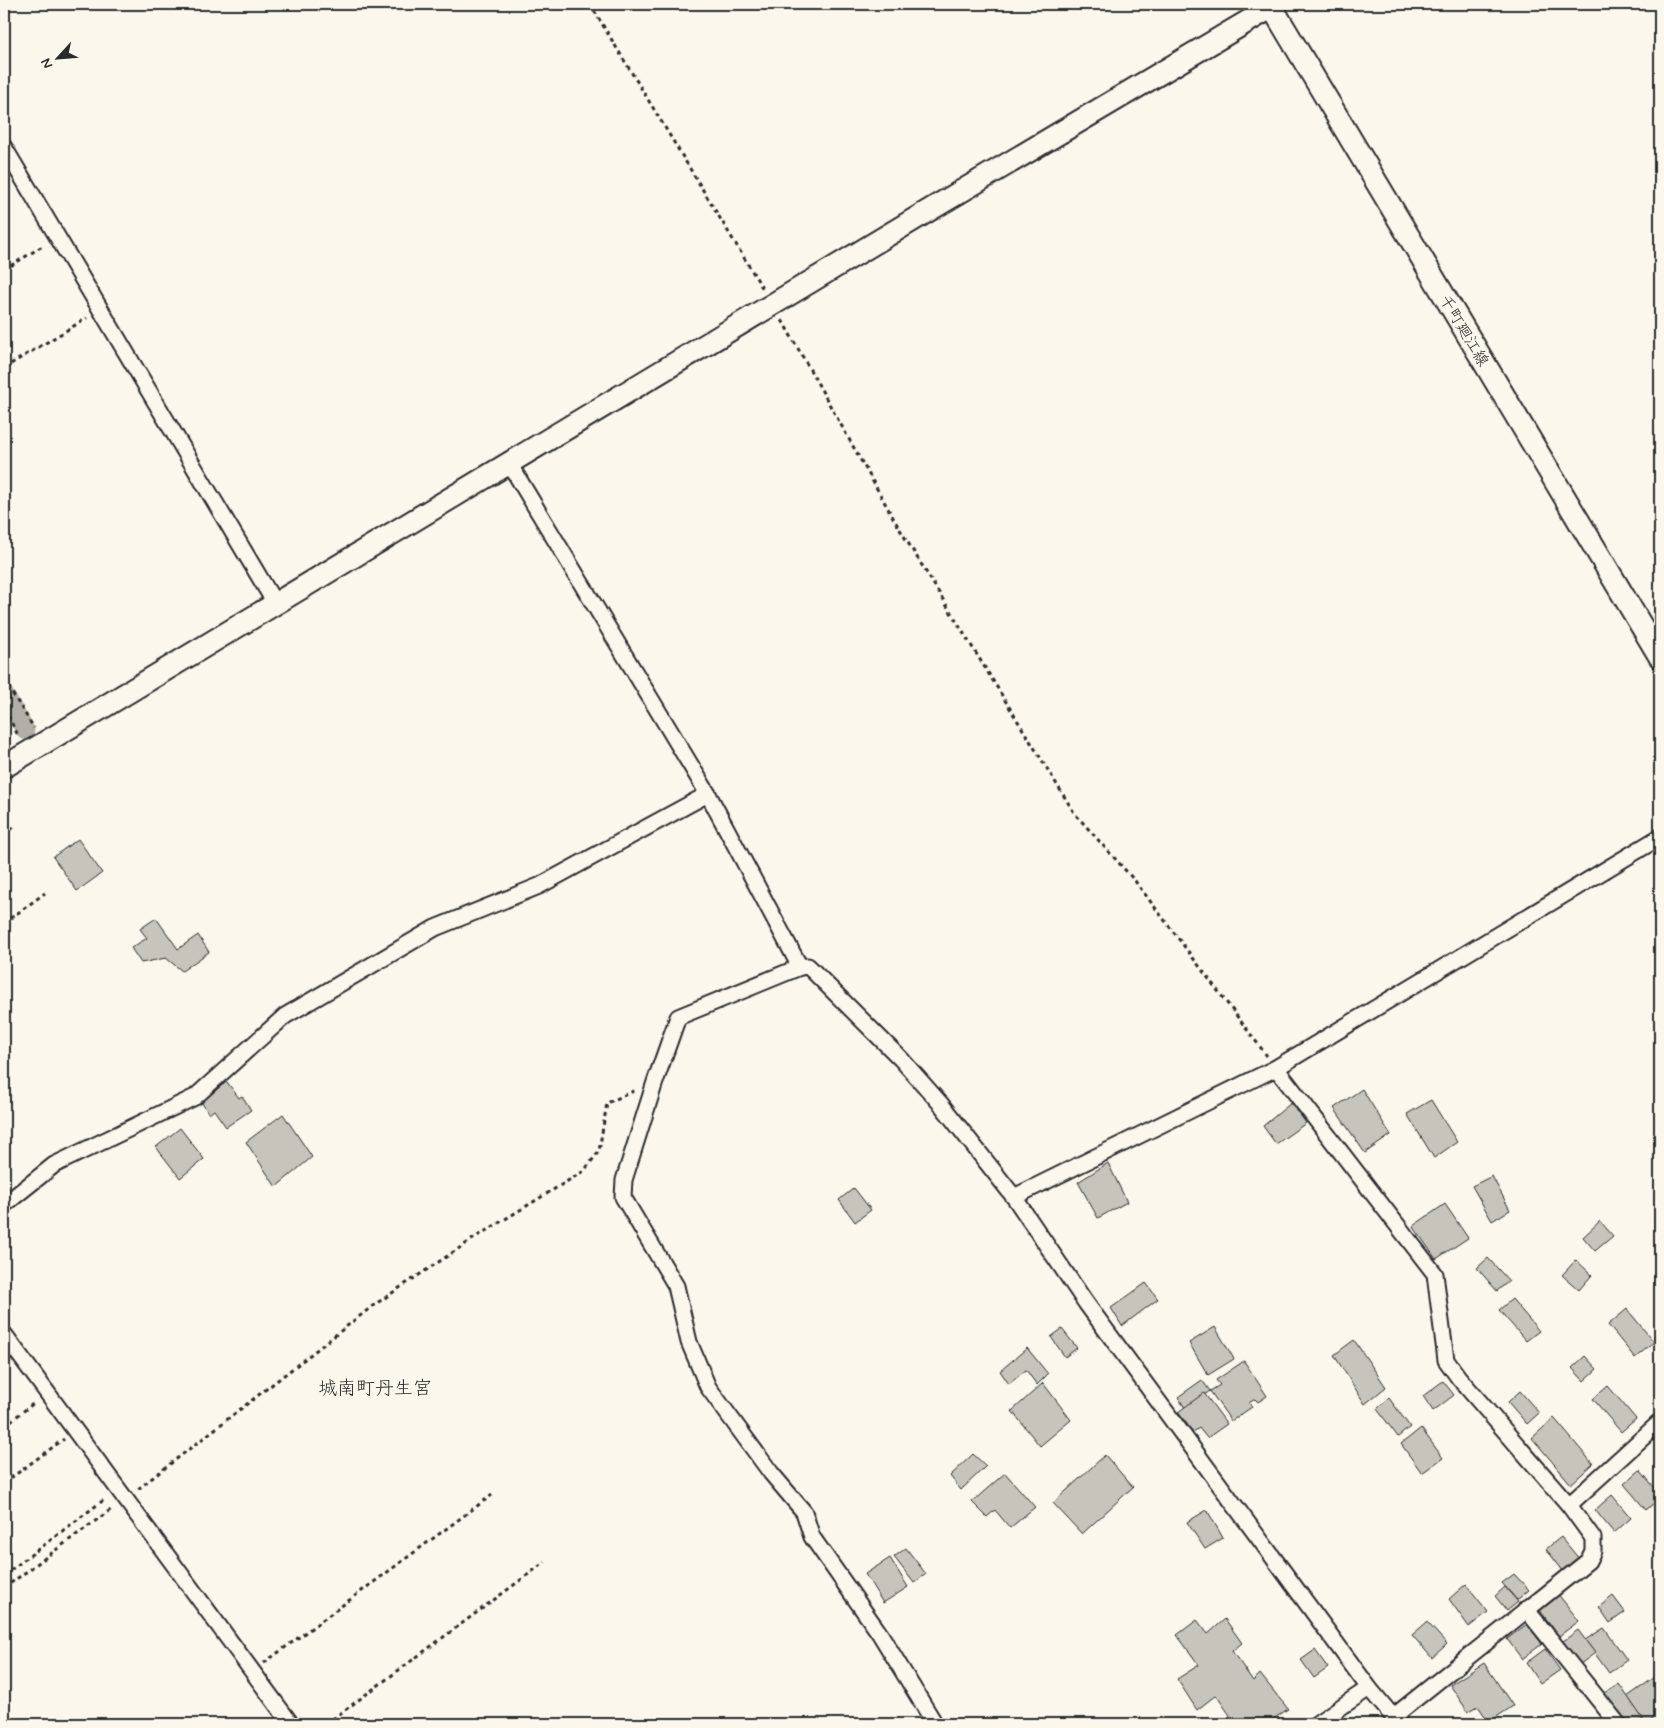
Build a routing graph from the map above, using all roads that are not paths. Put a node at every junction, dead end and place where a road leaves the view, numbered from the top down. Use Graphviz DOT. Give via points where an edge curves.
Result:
graph roads {
  1 [pos="1273,5"];
  2 [pos="4,147"];
  3 [pos="509,463"];
  4 [pos="276,605"];
  5 [pos="1660,657"];
  6 [pos="4,767"];
  7 [pos="708,794"];
  8 [pos="1660,837"];
  9 [pos="800,967"];
  10 [pos="1276,1068"];
  11 [pos="1014,1197"];
  12 [pos="4,1205"];
  13 [pos="4,1334"];
  14 [pos="1660,1422"];
  15 [pos="1569,1505"];
  16 [pos="1526,1609"];
  17 [pos="1369,1688"];
  18 [pos="1396,1720"];
  19 [pos="282,1721"];
  20 [pos="936,1724"];
  21 [pos="1316,1724"];
  22 [pos="1618,1724"];
  1 -- 3 [label="street"];
  1 -- 5 [label="street, 千町廻江線"];
  2 -- 4 [label="street"];
  3 -- 4 [label="street"];
  3 -- 7 [label="street"];
  4 -- 6 [label="street"];
  7 -- 9 [label="street"];
  7 -- 12 [label="street" via="539,886 435,928 285,1016 195,1097 54,1166"];
  8 -- 10 [label="street"];
  9 -- 11 [label="street" via="808,966 901,1059"];
  9 -- 20 [label="street" via="678,1018 624,1180 623,1197 676,1286 689,1342 708,1387 804,1512 812,1537 880,1634"];
  10 -- 11 [label="street"];
  10 -- 15 [label="street" via="1435,1274 1446,1360"];
  11 -- 17 [label="street" via="1092,1311"];
  13 -- 19 [label="street" via="252,1672"];
  14 -- 15 [label="street"];
  15 -- 16 [label="street" via="1593,1538 1591,1557"];
  16 -- 18 [label="street"];
  16 -- 22 [label="street"];
  17 -- 18 [label="street"];
  17 -- 21 [label="street"];
}
